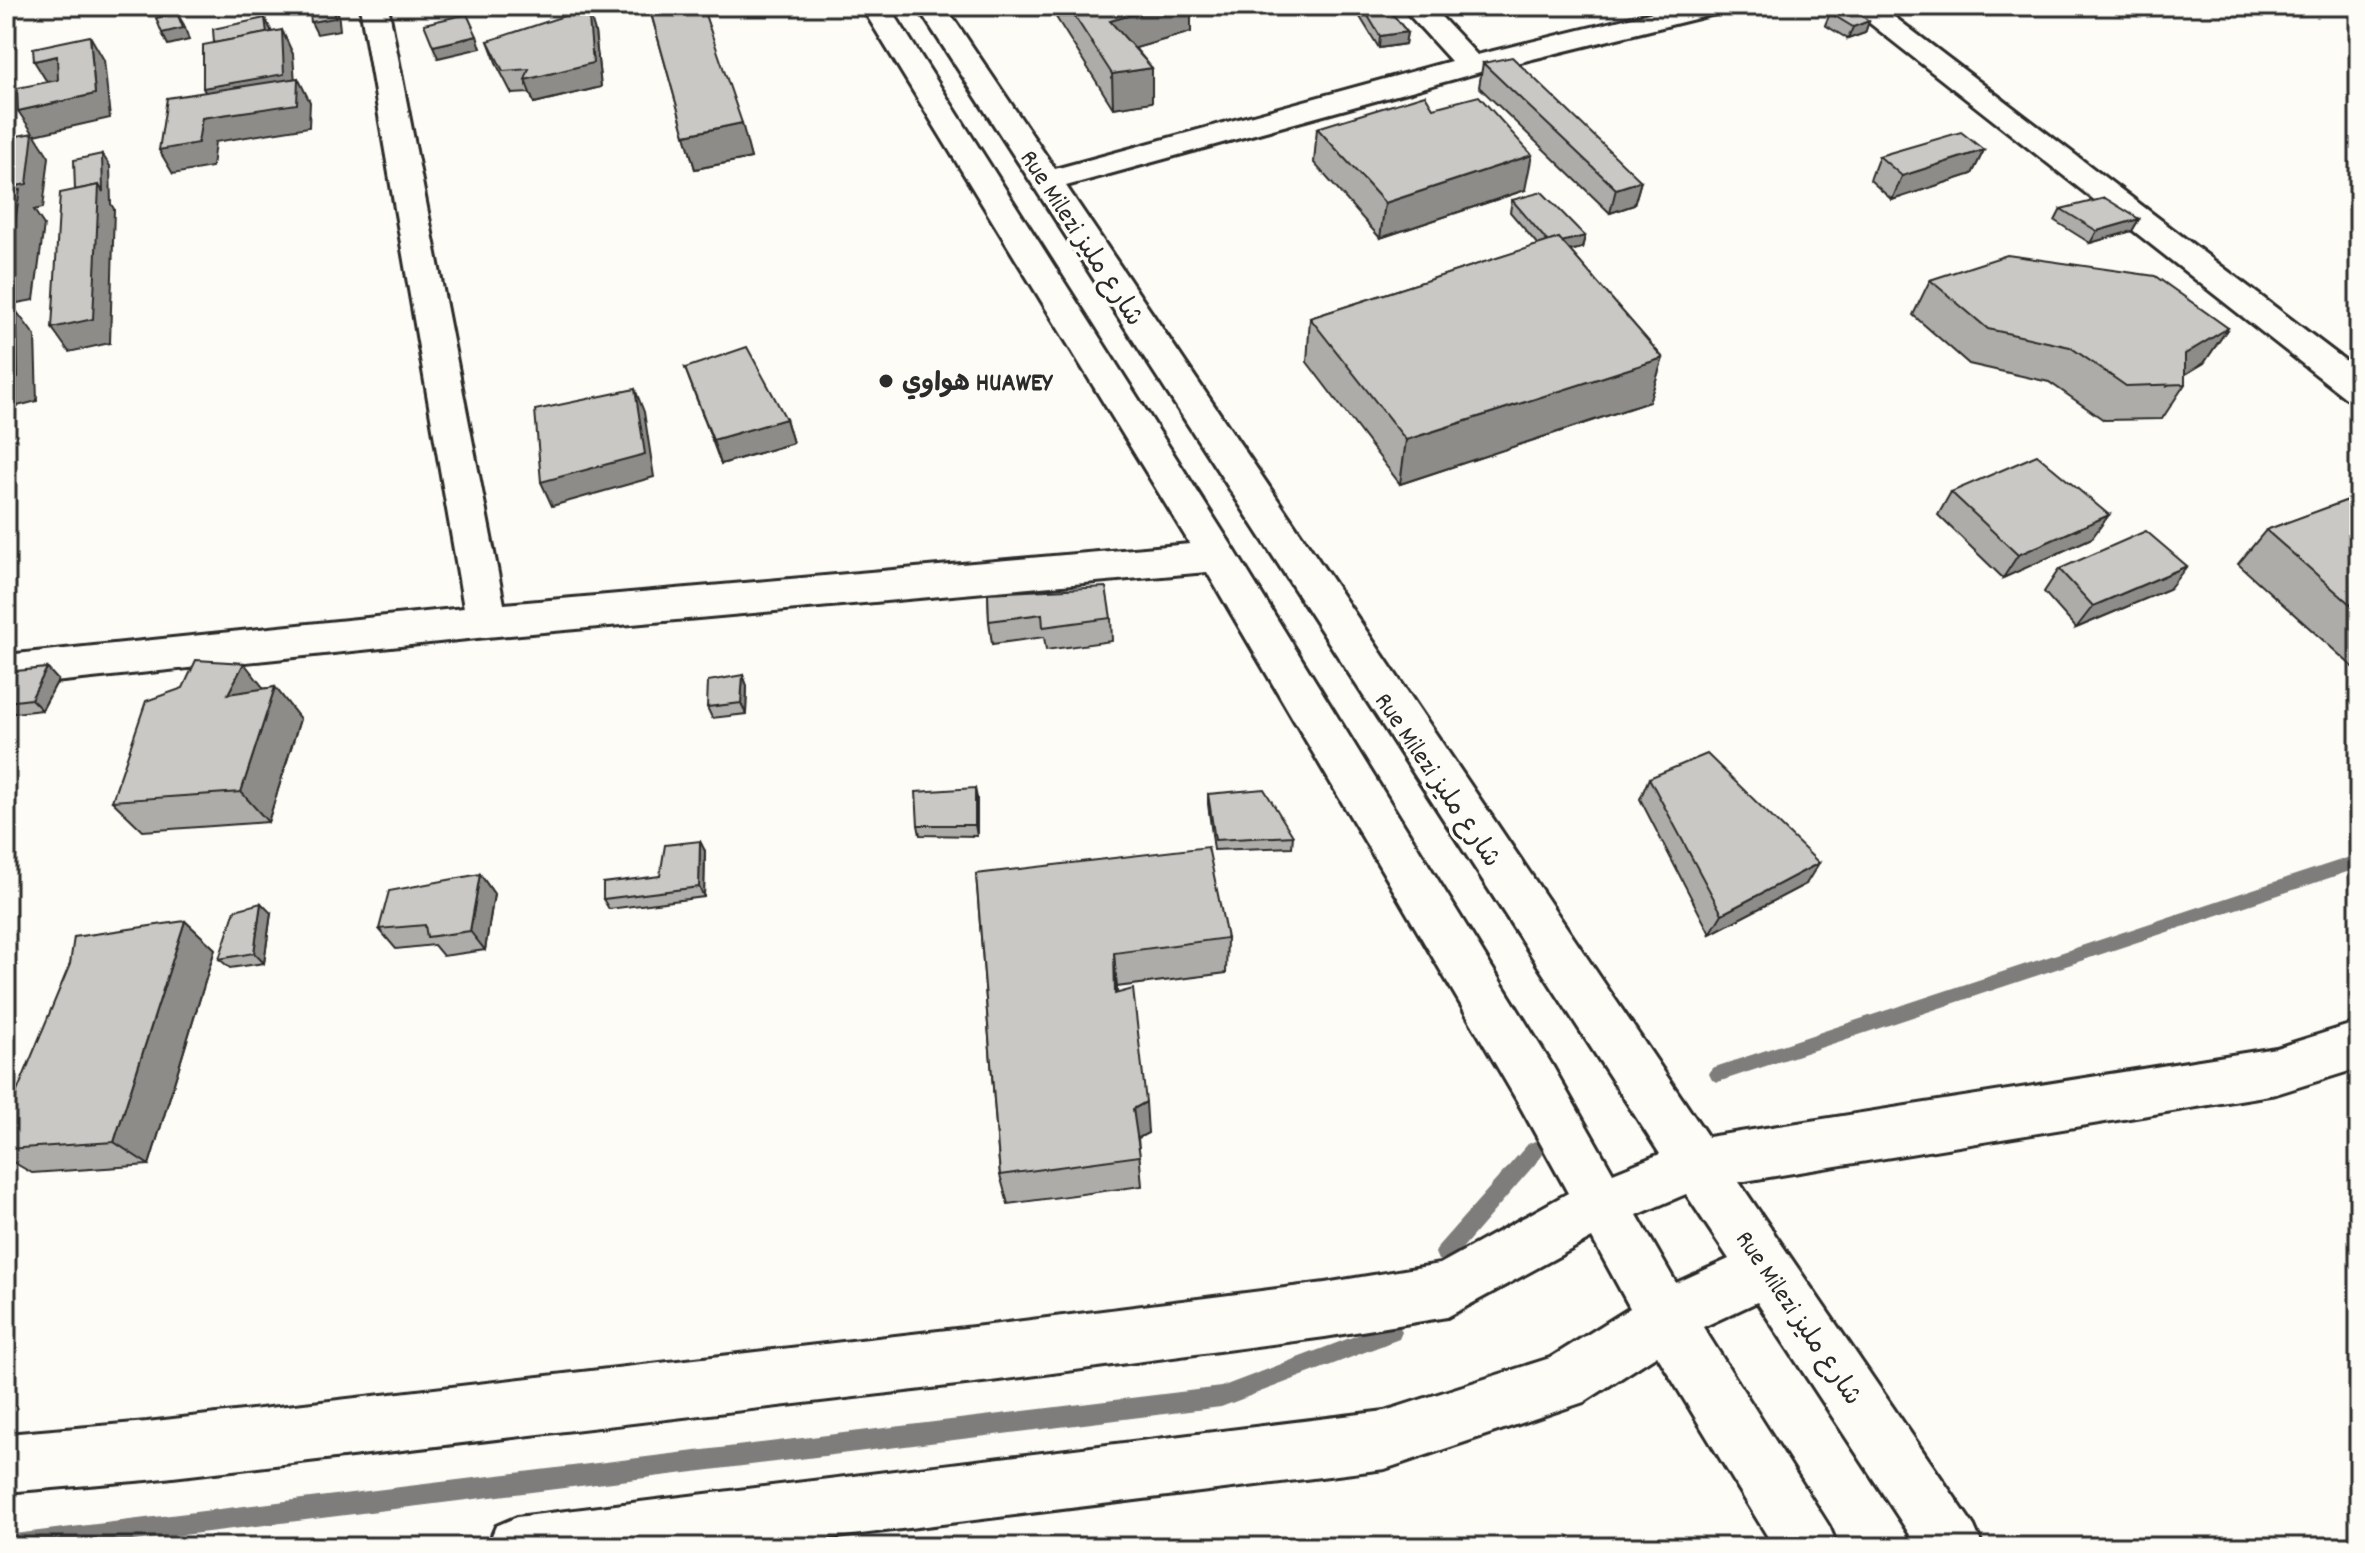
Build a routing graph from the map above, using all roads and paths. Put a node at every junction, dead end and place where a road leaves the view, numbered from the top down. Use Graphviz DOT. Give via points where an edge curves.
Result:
graph roads {
  1 [pos="374,6"];
  2 [pos="875,6"];
  3 [pos="931,6"];
  4 [pos="1415,6"];
  5 [pos="1713,6"];
  6 [pos="1862,6"];
  7 [pos="1471,65"];
  8 [pos="1047,181"];
  9 [pos="2359,389"];
  10 [pos="1218,556"];
  11 [pos="487,621"];
  12 [pos="6,671"];
  13 [pos="2359,1045"];
  14 [pos="1698,1164"];
  15 [pos="1600,1204"];
  16 [pos="1767,1269"];
  17 [pos="1665,1317"];
  18 [pos="6,1463"];
  19 [pos="517,1547"];
  20 [pos="1808,1547"];
  21 [pos="1953,1547"];
  1 -- 11 [label="street"];
  2 -- 10 [label="street, Rue Milezi شارع مليز"];
  3 -- 8 [label="street, Rue Milezi شارع مليز"];
  4 -- 7 [label="street"];
  5 -- 7 [label="street"];
  6 -- 9 [label="street"];
  7 -- 8 [label="street"];
  8 -- 14 [label="street, Rue Milezi شارع مليز"];
  10 -- 11 [label="street"];
  10 -- 15 [label="street, Rue Milezi شارع مليز" via="1534,1082"];
  11 -- 12 [label="street"];
  13 -- 14 [label="street" via="2276,1071"];
  14 -- 15 [label="street"];
  14 -- 16 [label="street, Rue Milezi شارع مليز"];
  15 -- 17 [label="street, Rue Milezi شارع مليز"];
  15 -- 18 [label="street" via="1447,1290 1325,1310 366,1426"];
  16 -- 17 [label="street"];
  16 -- 21 [label="street, Rue Milezi شارع مليز"];
  17 -- 19 [label="street" via="1564,1382 1385,1440"];
  17 -- 20 [label="street, Rue Milezi شارع مليز"];
}
